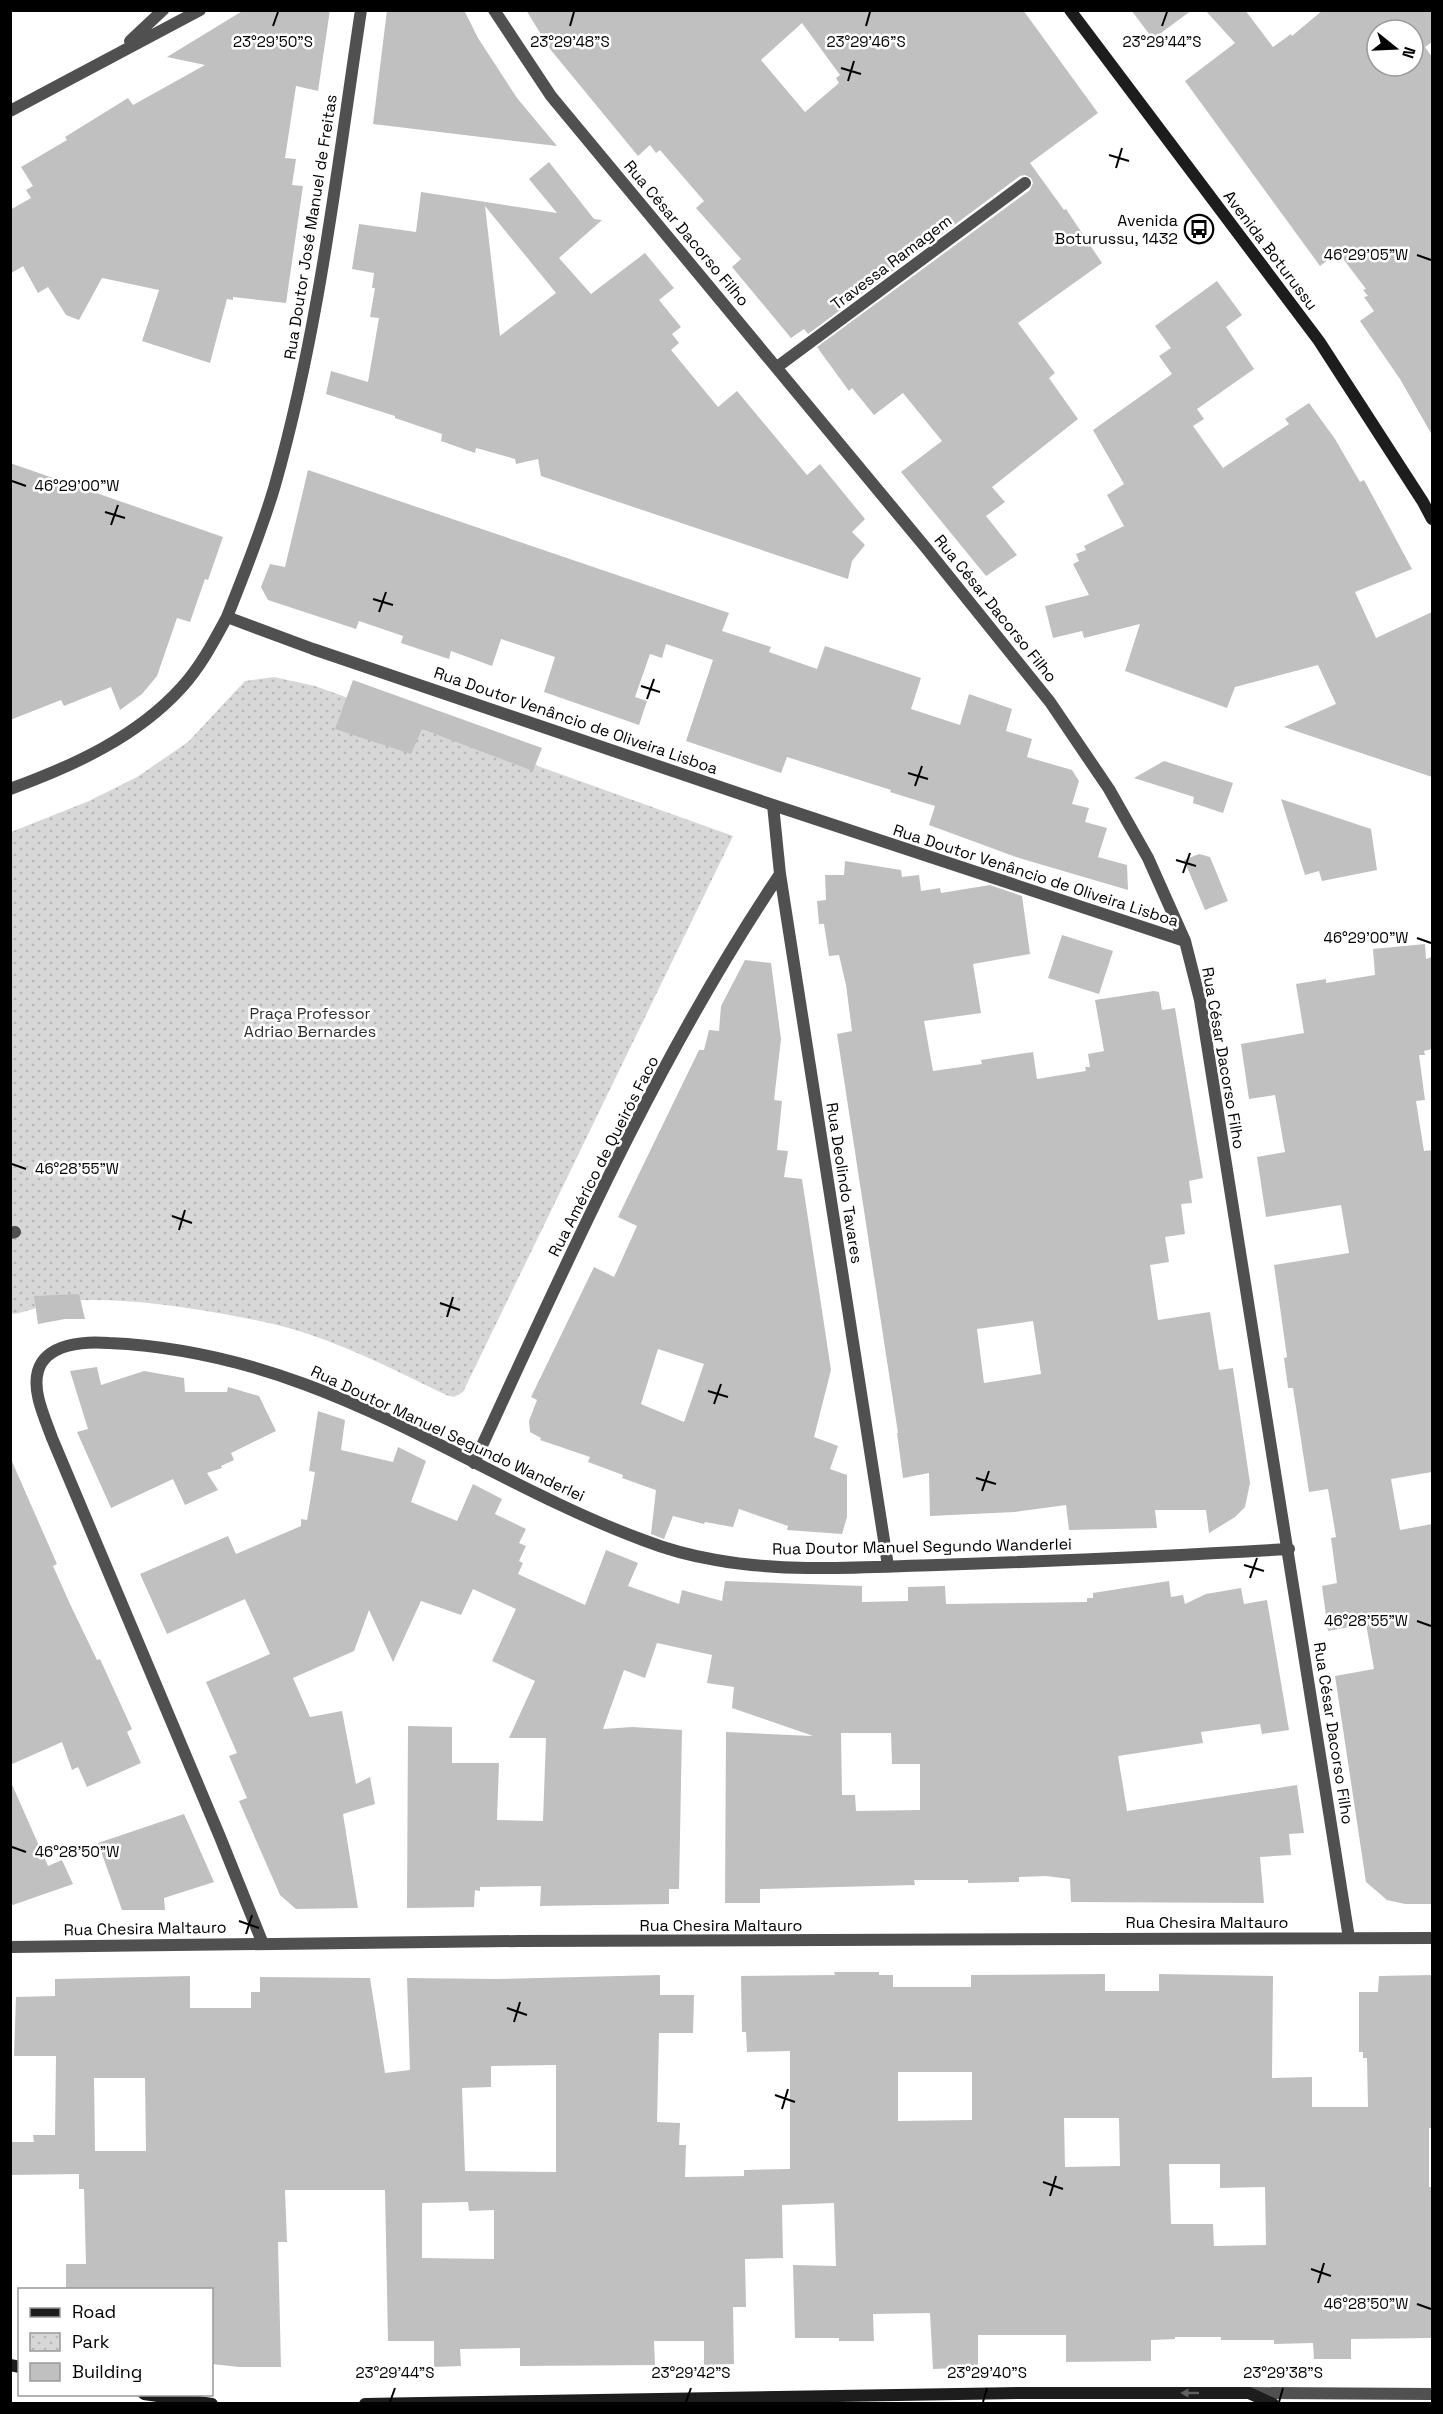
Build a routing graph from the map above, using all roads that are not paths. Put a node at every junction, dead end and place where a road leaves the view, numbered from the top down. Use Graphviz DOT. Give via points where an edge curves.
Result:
graph roads {
  1 [pos="163,10"];
  2 [pos="200,10"];
  3 [pos="361,10"];
  4 [pos="494,10"];
  5 [pos="1070,10"];
  6 [pos="118,52"];
  7 [pos="10,111"];
  8 [pos="1025,183"];
  9 [pos="777,367"];
  10 [pos="1432,519"];
  11 [pos="227,617"];
  12 [pos="10,789"];
  13 [pos="773,805"];
  14 [pos="780,874"];
  15 [pos="1185,941"];
  16 [pos="474,1463"];
  17 [pos="1289,1549"];
  18 [pos="888,1566"];
  19 [pos="1349,1938"];
  20 [pos="1432,1938"];
  21 [pos="262,1944"];
  22 [pos="10,1947"];
  23 [pos="1249,2393"];
  24 [pos="1432,2394"];
  25 [pos="159,2396"];
  26 [pos="496,2402"];
  27 [pos="212,2403"];
  28 [pos="365,2403"];
  29 [pos="1273,2403"];
  1 -- 6 [label="street"];
  2 -- 6 [label="street"];
  3 -- 11 [label="street, Rua Doutor José Manuel de Freitas" via="317,305 295,410 275,487"];
  4 -- 9 [label="street, Rua César Dacorso Filho" via="550,96"];
  5 -- 10 [label="main road, Avenida Boturussu" via="1319,341"];
  6 -- 7 [label="street"];
  8 -- 9 [label="street, Travessa Ramagem"];
  9 -- 15 [label="street, Rua César Dacorso Filho" via="1050,702 1109,789 1148,858"];
  11 -- 12 [label="street" via="183,686 154,715 92,755"];
  11 -- 13 [label="street, Rua Doutor Venâncio de Oliveira Lisboa"];
  13 -- 14 [label="street, Rua Deolindo Tavares"];
  13 -- 15 [label="street, Rua Doutor Venâncio de Oliveira Lisboa"];
  14 -- 16 [label="street, Rua Américo de Queirós Faco" via="741,932 669,1060 605,1185"];
  14 -- 18 [label="street, Rua Deolindo Tavares"];
  15 -- 17 [label="street, Rua César Dacorso Filho" via="1200,1000"];
  16 -- 18 [label="street, Rua Doutor Manuel Segundo Wanderlei" via="645,1541 716,1560 790,1568"];
  16 -- 21 [label="street, Rua Doutor Manuel Segundo Wanderlei" via="305,1384 230,1361 147,1345 87,1342 55,1350 38,1369 37,1392 52,1438"];
  17 -- 18 [label="street, Rua Doutor Manuel Segundo Wanderlei"];
  17 -- 19 [label="street, Rua César Dacorso Filho"];
  19 -- 20 [label="street, Rua Chesira Maltauro"];
  19 -- 21 [label="street, Rua Chesira Maltauro"];
  21 -- 22 [label="street, Rua Chesira Maltauro"];
  23 -- 24 [label="street"];
  23 -- 26 [label="main road, one-way"];
  23 -- 29 [label="main road"];
  25 -- 27 [label="main road"];
  26 -- 28 [label="main road"];
}
